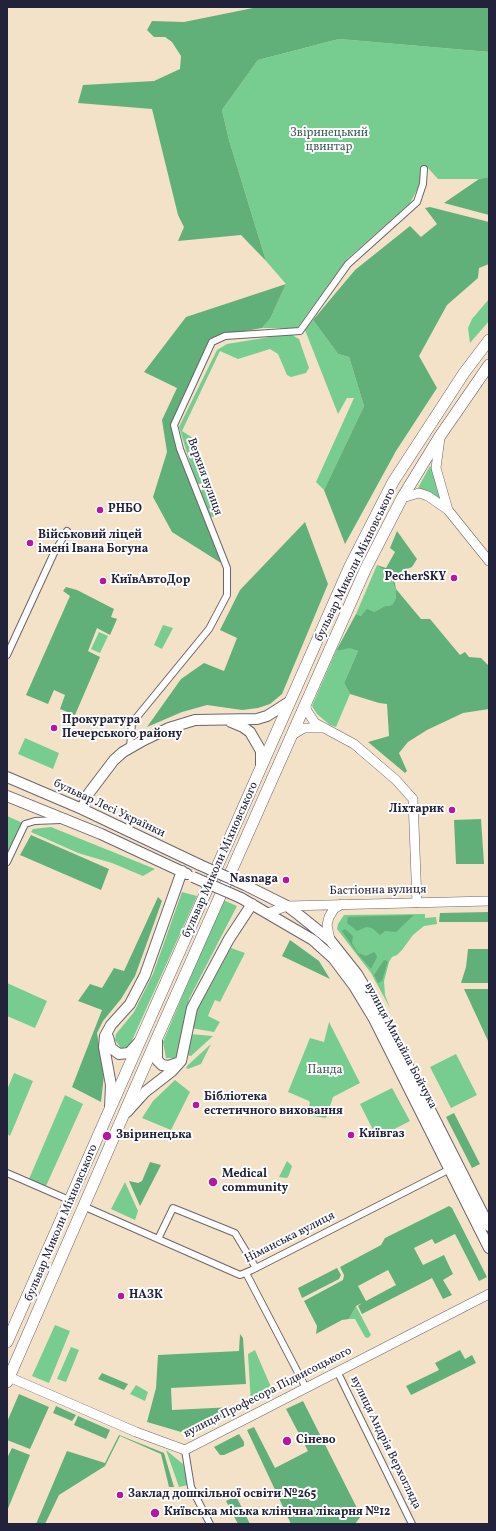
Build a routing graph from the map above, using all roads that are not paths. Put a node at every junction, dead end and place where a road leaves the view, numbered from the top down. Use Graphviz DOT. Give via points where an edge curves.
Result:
graph roads {
  1 [pos="424,169"];
  2 [pos="489,340"];
  3 [pos="489,364"];
  4 [pos="440,436"];
  5 [pos="402,498"];
  6 [pos="448,510"];
  7 [pos="67,531"];
  8 [pos="489,561"];
  9 [pos="7,655"];
  10 [pos="289,702"];
  11 [pos="305,704"];
  12 [pos="227,721"];
  13 [pos="321,728"];
  14 [pos="290,736"];
  15 [pos="130,747"];
  16 [pos="261,766"];
  17 [pos="7,776"];
  18 [pos="7,796"];
  19 [pos="82,809"];
  20 [pos="67,820"];
  21 [pos="167,850"];
  22 [pos="7,862"];
  23 [pos="160,862"];
  24 [pos="182,871"];
  25 [pos="245,885"];
  26 [pos="489,901"];
  27 [pos="417,902"];
  28 [pos="252,904"];
  29 [pos="346,904"];
  30 [pos="287,906"];
  31 [pos="268,913"];
  32 [pos="330,940"];
  33 [pos="108,1030"];
  34 [pos="141,1038"];
  35 [pos="157,1038"];
  36 [pos="181,1061"];
  37 [pos="110,1108"];
  38 [pos="123,1117"];
  39 [pos="459,1165"];
  40 [pos="449,1170"];
  41 [pos="7,1173"];
  42 [pos="69,1200"];
  43 [pos="83,1206"];
  44 [pos="489,1226"];
  45 [pos="158,1239"];
  46 [pos="489,1248"];
  47 [pos="256,1268"];
  48 [pos="246,1274"];
  49 [pos="489,1294"];
  50 [pos="7,1342"];
  51 [pos="337,1371"];
  52 [pos="8,1380"];
  53 [pos="306,1388"];
  54 [pos="185,1450"];
  55 [pos="210,1524"];
  56 [pos="412,1524"];
  1 -- 15 [label="street, Верхня вулиця" via="417,202 348,264 300,331 225,336 212,342 174,425 180,449 227,568 227,595 209,629 132,723"];
  2 -- 10 [label="highway, бульвар Миколи Міхновського" via="464,373 386,495 350,566"];
  3 -- 4 [label="highway, бульвар Миколи Міхновського"];
  4 -- 5 [label="highway, бульвар Миколи Міхновського"];
  4 -- 6 [label="street" via="436,468"];
  5 -- 6 [label="street" via="419,493"];
  5 -- 11 [label="highway, бульвар Миколи Міхновського" via="370,561"];
  6 -- 8 [label="street"];
  7 -- 9 [label="street" via="54,553"];
  10 -- 12 [label="main road" via="262,717"];
  10 -- 16 [label="highway, бульвар Миколи Міхновського"];
  11 -- 13 [label="street" via="310,717"];
  11 -- 14 [label="highway, бульвар Миколи Міхновського"];
  12 -- 15 [label="main road" via="195,720"];
  12 -- 16 [label="main road" via="250,732 261,751"];
  13 -- 14 [label="street" via="304,728"];
  13 -- 27 [label="street" via="354,744 396,780 413,799"];
  14 -- 35 [label="highway, бульвар Миколи Міхновського"];
  15 -- 19 [label="main road" via="103,772"];
  16 -- 34 [label="highway, бульвар Миколи Міхновського"];
  17 -- 19 [label="main road, бульвар Лесі Українки"];
  18 -- 20 [label="main road"];
  19 -- 21 [label="main road, бульвар Лесі Українки"];
  20 -- 22 [label="street" via="25,824"];
  20 -- 23 [label="main road"];
  21 -- 23 [label="main road" via="168,855"];
  21 -- 25 [label="main road, бульвар Лесі Українки, bridge"];
  23 -- 24 [label="main road"];
  24 -- 28 [label="main road, вулиця Михайла Бойчука, bridge"];
  24 -- 33 [label="main road" via="145,975 130,1004"];
  25 -- 30 [label="main road, вулиця Михайла Бойчука"];
  26 -- 27 [label="street, Бастіонна вулиця"];
  27 -- 29 [label="street, Бастіонна вулиця"];
  28 -- 31 [label="main road, вулиця Михайла Бойчука"];
  28 -- 36 [label="main road" via="229,939 192,1008"];
  29 -- 30 [label="street, Бастіонна вулиця"];
  29 -- 32 [label="street" via="337,906 329,917 327,925"];
  30 -- 31 [label="street, Бастіонна вулиця"];
  30 -- 32 [label="main road, вулиця Михайла Бойчука"];
  31 -- 40 [label="main road, вулиця Михайла Бойчука" via="317,944 333,958 354,986 374,1019"];
  32 -- 39 [label="main road, вулиця Михайла Бойчука" via="354,969 374,1000"];
  33 -- 34 [label="main road" via="109,1044 119,1054 129,1053"];
  33 -- 37 [label="main road" via="104,1040 111,1085"];
  34 -- 37 [label="highway, бульвар Миколи Міхновського"];
  35 -- 36 [label="main road" via="157,1060 162,1065 169,1066"];
  35 -- 38 [label="highway, бульвар Миколи Міхновського"];
  36 -- 38 [label="main road" via="146,1092"];
  37 -- 42 [label="highway, бульвар Миколи Міхновського"];
  38 -- 43 [label="highway, бульвар Миколи Міхновського"];
  39 -- 40 [label="street, Німанська вулиця"];
  39 -- 44 [label="main road, вулиця Михайла Бойчука"];
  40 -- 46 [label="main road, вулиця Михайла Бойчука"];
  40 -- 47 [label="street, Німанська вулиця"];
  41 -- 42 [label="street"];
  42 -- 50 [label="highway, бульвар Миколи Міхновського"];
  43 -- 45 [label="street, Німанська вулиця"];
  43 -- 52 [label="highway, бульвар Миколи Міхновського"];
  45 -- 47 [label="street" via="173,1208 235,1233"];
  45 -- 48 [label="street, Німанська вулиця" via="237,1274"];
  47 -- 48 [label="street, Німанська вулиця"];
  48 -- 53 [label="street"];
  49 -- 51 [label="street, вулиця Професора Підвисоцького"];
  51 -- 53 [label="street, вулиця Професора Підвисоцького"];
  51 -- 56 [label="street, вулиця Андрія Верхогляда"];
  52 -- 54 [label="street, вулиця Професора Підвисоцького"];
  53 -- 54 [label="street, вулиця Професора Підвисоцького"];
  54 -- 55 [label="street" via="192,1487"];
}
